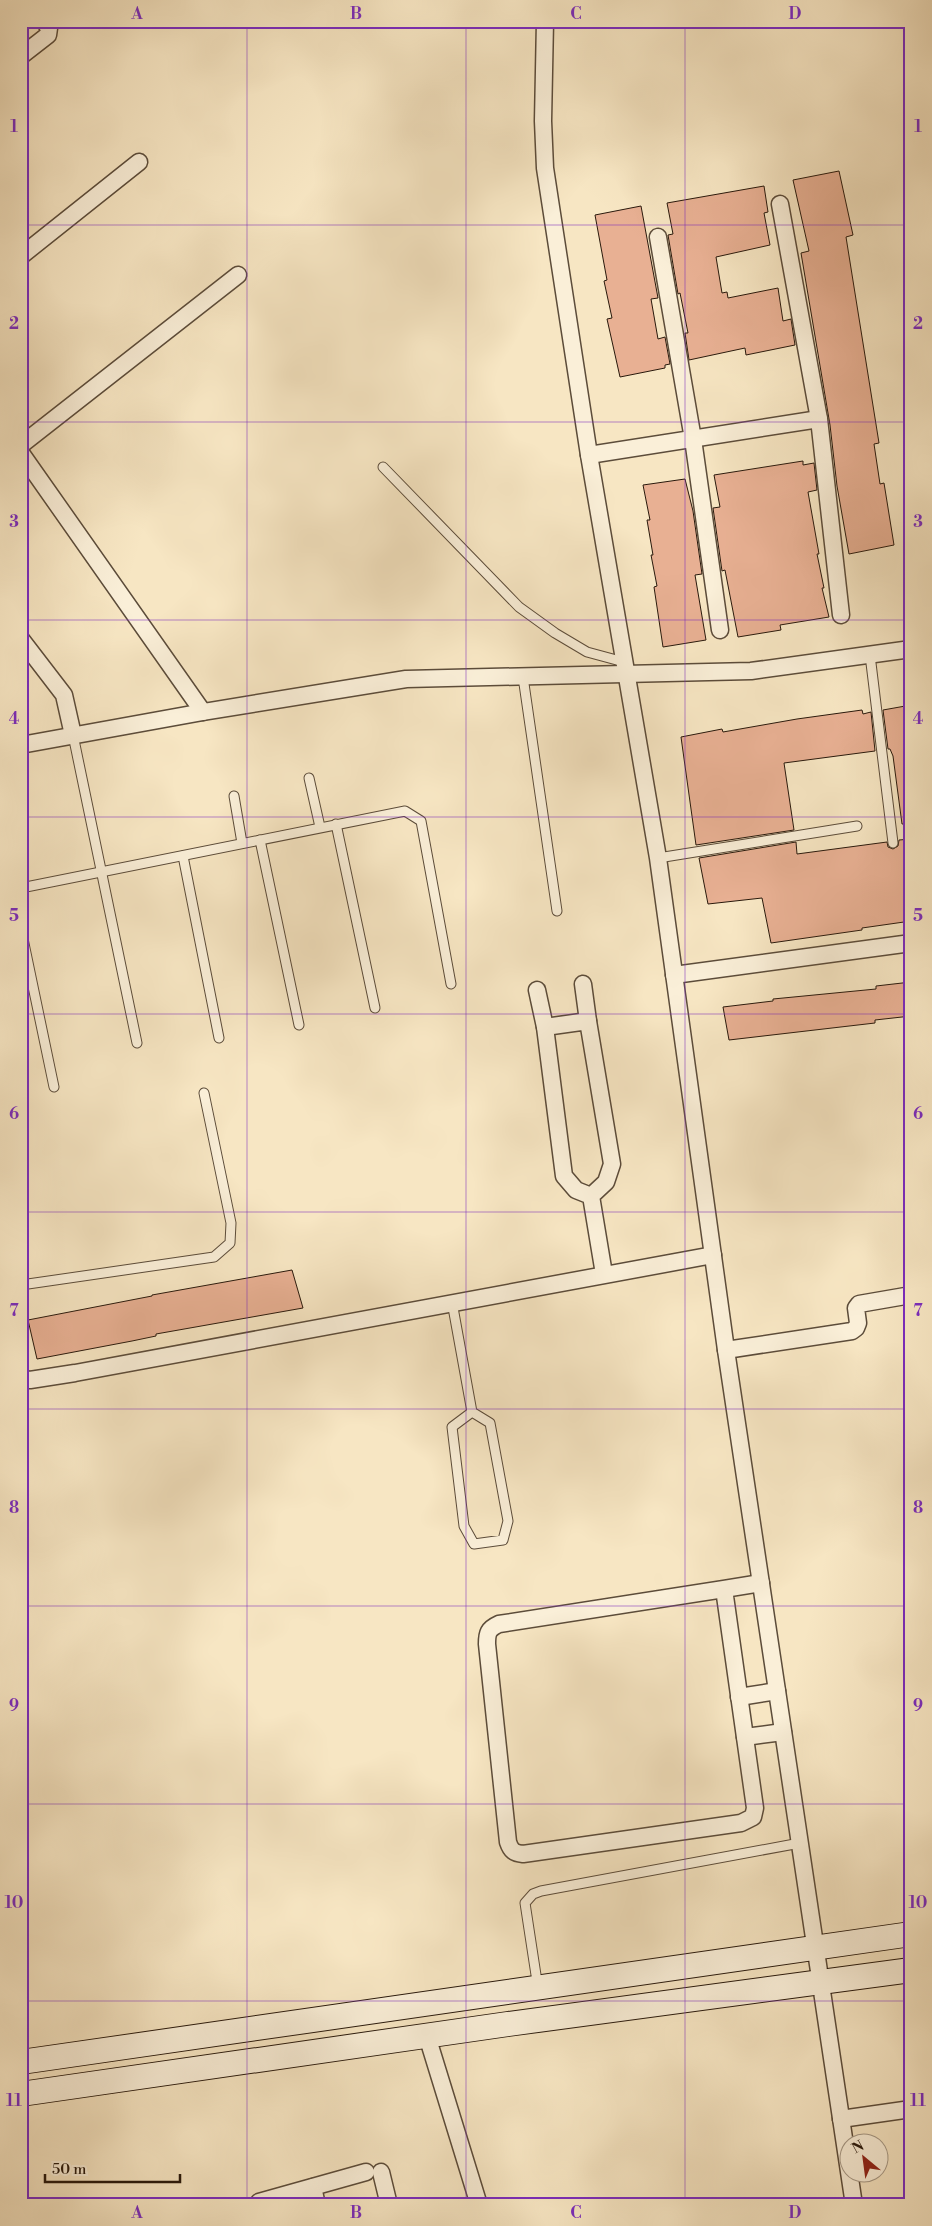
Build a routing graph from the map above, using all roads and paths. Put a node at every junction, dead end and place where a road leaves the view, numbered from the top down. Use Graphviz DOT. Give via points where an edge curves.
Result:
graph roads {
  1 [pos="44,21"];
  2 [pos="545,21"];
  3 [pos="21,56"];
  4 [pos="138,162"];
  5 [pos="780,204"];
  6 [pos="658,237"];
  7 [pos="21,256"];
  8 [pos="238,275"];
  9 [pos="819,419"];
  10 [pos="693,439"];
  11 [pos="21,445"];
  12 [pos="21,453"];
  13 [pos="589,455"];
  14 [pos="383,467"];
  15 [pos="841,615"];
  16 [pos="720,630"];
  17 [pos="24,648"];
  18 [pos="911,649"];
  19 [pos="870,655"];
  20 [pos="625,668"];
  21 [pos="523,677"];
  22 [pos="203,712"];
  23 [pos="73,735"];
  24 [pos="21,745"];
  25 [pos="309,778"];
  26 [pos="234,796"];
  27 [pos="336,824"];
  28 [pos="857,826"];
  29 [pos="320,827"];
  30 [pos="260,840"];
  31 [pos="893,842"];
  32 [pos="242,843"];
  33 [pos="183,856"];
  34 [pos="658,858"];
  35 [pos="102,873"];
  36 [pos="21,888"];
  37 [pos="557,911"];
  38 [pos="21,929"];
  39 [pos="911,943"];
  40 [pos="674,976"];
  41 [pos="451,984"];
  42 [pos="583,984"];
  43 [pos="537,990"];
  44 [pos="375,1008"];
  45 [pos="588,1021"];
  46 [pos="299,1025"];
  47 [pos="545,1027"];
  48 [pos="219,1038"];
  49 [pos="137,1043"];
  50 [pos="54,1087"];
  51 [pos="204,1093"];
  52 [pos="591,1196"];
  53 [pos="712,1255"];
  54 [pos="604,1274"];
  55 [pos="21,1285"];
  56 [pos="911,1295"];
  57 [pos="452,1302"];
  58 [pos="726,1350"];
  59 [pos="21,1379"];
  60 [pos="472,1412"];
  61 [pos="761,1583"];
  62 [pos="724,1589"];
  63 [pos="777,1691"];
  64 [pos="739,1697"];
  65 [pos="783,1732"];
  66 [pos="745,1737"];
  67 [pos="800,1843"];
  68 [pos="911,1934"];
  69 [pos="816,1947"];
  70 [pos="911,1970"];
  71 [pos="820,1983"];
  72 [pos="538,1988"];
  73 [pos="427,2036"];
  74 [pos="21,2062"];
  75 [pos="21,2094"];
  76 [pos="911,2109"];
  77 [pos="841,2119"];
  78 [pos="313,2187"];
  79 [pos="257,2205"];
  80 [pos="317,2205"];
  81 [pos="389,2205"];
  82 [pos="479,2205"];
  83 [pos="854,2205"];
  1 -- 3 [label="street" via="48,35"];
  2 -- 13 [label="street" via="545,168"];
  4 -- 7 [label="street"];
  5 -- 9 [label="street"];
  6 -- 10 [label="street"];
  8 -- 11 [label="street"];
  9 -- 10 [label="street"];
  9 -- 15 [label="street"];
  10 -- 13 [label="street"];
  10 -- 16 [label="street"];
  12 -- 22 [label="street"];
  13 -- 20 [label="street"];
  14 -- 20 [label="lane" via="519,607 587,652"];
  17 -- 23 [label="street" via="64,695"];
  18 -- 19 [label="street"];
  19 -- 20 [label="street" via="750,672"];
  19 -- 31 [label="lane"];
  20 -- 21 [label="street"];
  20 -- 34 [label="street"];
  21 -- 22 [label="street" via="406,679"];
  21 -- 37 [label="lane"];
  22 -- 23 [label="street"];
  23 -- 24 [label="street"];
  23 -- 35 [label="lane"];
  25 -- 29 [label="lane"];
  26 -- 32 [label="lane"];
  27 -- 29 [label="lane"];
  27 -- 41 [label="lane" via="405,811 420,822"];
  27 -- 44 [label="lane"];
  28 -- 34 [label="lane"];
  29 -- 30 [label="lane"];
  30 -- 32 [label="lane"];
  30 -- 46 [label="lane"];
  32 -- 33 [label="lane"];
  33 -- 35 [label="lane"];
  33 -- 48 [label="lane"];
  34 -- 40 [label="street"];
  35 -- 36 [label="lane"];
  35 -- 49 [label="lane"];
  38 -- 50 [label="lane"];
  39 -- 40 [label="street"];
  40 -- 53 [label="street"];
  42 -- 45 [label="street"];
  43 -- 47 [label="street"];
  45 -- 47 [label="street"];
  45 -- 52 [label="street" via="612,1164 606,1182"];
  47 -- 52 [label="street" via="564,1176 576,1190"];
  51 -- 55 [label="lane" via="231,1223 230,1243 214,1257"];
  52 -- 54 [label="street"];
  53 -- 54 [label="street"];
  53 -- 58 [label="street"];
  54 -- 57 [label="street"];
  56 -- 58 [label="street" via="859,1304 856,1308 858,1323 852,1331"];
  57 -- 59 [label="street" via="75,1373"];
  57 -- 60 [label="lane"];
  58 -- 61 [label="street"];
  60 -- 60 [label="lane" via="452,1427 464,1526 474,1544 503,1540 508,1521 490,1423"];
  61 -- 62 [label="street"];
  61 -- 63 [label="street"];
  62 -- 64 [label="street"];
  62 -- 66 [label="street" via="499,1624 491,1628 487,1633 487,1644 511,1850 524,1854 748,1822 753,1818 754,1808"];
  63 -- 64 [label="street"];
  63 -- 65 [label="street"];
  64 -- 66 [label="street"];
  65 -- 66 [label="street"];
  65 -- 67 [label="street"];
  67 -- 69 [label="street"];
  67 -- 72 [label="lane" via="532,1894 525,1903"];
  68 -- 69 [label="street"];
  69 -- 71 [label="street"];
  69 -- 72 [label="street"];
  70 -- 71 [label="street"];
  71 -- 73 [label="street"];
  71 -- 77 [label="street"];
  72 -- 74 [label="street"];
  73 -- 75 [label="street"];
  73 -- 82 [label="street"];
  76 -- 77 [label="street"];
  77 -- 83 [label="street"];
  78 -- 79 [label="street"];
  78 -- 80 [label="street"];
  78 -- 81 [label="street" via="373,2172"];
}
